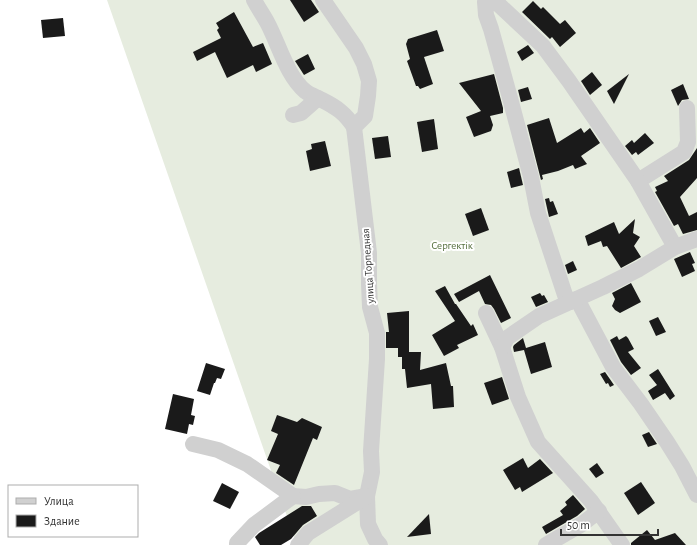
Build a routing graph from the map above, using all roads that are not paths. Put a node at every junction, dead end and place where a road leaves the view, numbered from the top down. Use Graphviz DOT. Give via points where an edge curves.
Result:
graph roads {
  1 [pos="254,0"];
  2 [pos="323,0"];
  3 [pos="484,1"];
  4 [pos="318,98"];
  5 [pos="687,108"];
  6 [pos="298,116"];
  7 [pos="354,127"];
  8 [pos="638,181"];
  9 [pos="697,239"];
  10 [pos="675,247"];
  11 [pos="574,301"];
  12 [pos="486,313"];
  13 [pos="502,347"];
  14 [pos="193,444"];
  15 [pos="697,495"];
  16 [pos="293,496"];
  17 [pos="367,496"];
  18 [pos="599,511"];
  19 [pos="303,539"];
  20 [pos="237,545"];
  21 [pos="380,545"];
  22 [pos="546,545"];
  23 [pos="622,545"];
  1 -- 4 [label="street" via="296,80 304,91"];
  2 -- 7 [label="street" via="356,48 369,81 365,116"];
  3 -- 8 [label="street" via="497,3 543,46"];
  3 -- 11 [label="street" via="531,177 538,213 565,295"];
  4 -- 6 [label="street"];
  4 -- 7 [label="street" via="342,111"];
  5 -- 8 [label="street" via="688,142 684,152"];
  7 -- 17 [label="street, улица Торпедная" via="369,253 370,307 377,333 372,472"];
  8 -- 10 [label="street"];
  9 -- 10 [label="street"];
  10 -- 11 [label="street" via="640,269"];
  11 -- 13 [label="street" via="539,316 507,338"];
  11 -- 15 [label="street" via="613,367 667,442"];
  12 -- 13 [label="street"];
  13 -- 18 [label="street" via="518,397 538,442"];
  14 -- 16 [label="street" via="218,450 247,464"];
  16 -- 17 [label="street" via="334,493 350,499"];
  16 -- 20 [label="street" via="254,525"];
  17 -- 19 [label="street"];
  17 -- 21 [label="street, улица Торпедная" via="368,524"];
  18 -- 22 [label="street"];
  18 -- 23 [label="street"];
}
